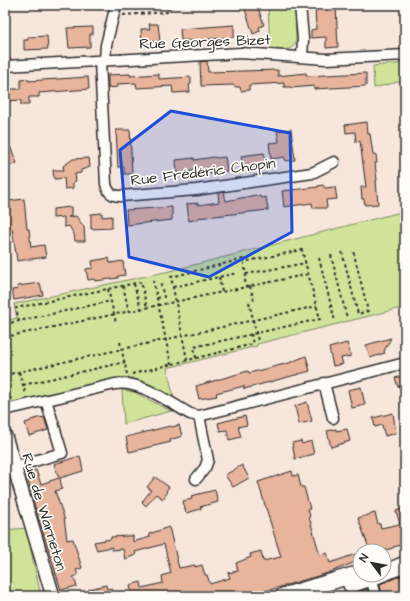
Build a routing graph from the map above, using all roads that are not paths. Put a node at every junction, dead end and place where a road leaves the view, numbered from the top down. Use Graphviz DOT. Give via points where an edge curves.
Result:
graph roads {
  1 [pos="116,5"];
  2 [pos="300,5"];
  3 [pos="405,55"];
  4 [pos="302,57"];
  5 [pos="103,60"];
  6 [pos="5,66"];
  7 [pos="334,162"];
  8 [pos="405,363"];
  9 [pos="324,383"];
  10 [pos="46,400"];
  11 [pos="5,410"];
  12 [pos="199,416"];
  13 [pos="334,418"];
  14 [pos="5,436"];
  15 [pos="14,467"];
  16 [pos="196,479"];
  17 [pos="405,556"];
  18 [pos="392,561"];
  19 [pos="405,564"];
  20 [pos="392,569"];
  21 [pos="352,581"];
  22 [pos="352,583"];
  23 [pos="375,583"];
  24 [pos="53,596"];
  25 [pos="283,596"];
  26 [pos="311,596"];
  27 [pos="376,596"];
  1 -- 5 [label="street"];
  2 -- 4 [label="street"];
  3 -- 4 [label="street, Rue Georges Bizet" via="336,60"];
  4 -- 5 [label="street, Rue Georges Bizet" via="241,53"];
  5 -- 6 [label="street, Rue Georges Bizet"];
  5 -- 7 [label="street, Rue Frédéric Chopin" via="106,184 112,195 180,192 312,173"];
  8 -- 9 [label="street"];
  9 -- 12 [label="street"];
  9 -- 13 [label="street"];
  10 -- 11 [label="street"];
  10 -- 12 [label="street" via="125,383 142,388 190,414"];
  10 -- 15 [label="street" via="62,453"];
  12 -- 16 [label="street" via="208,456 205,468"];
  14 -- 15 [label="street, Rue de Warneton"];
  15 -- 24 [label="street, Rue de Warneton"];
  17 -- 18 [label="main road"];
  19 -- 20 [label="main road"];
  21 -- 25 [label="main road"];
  22 -- 26 [label="main road"];
  23 -- 27 [label="street"];
}
